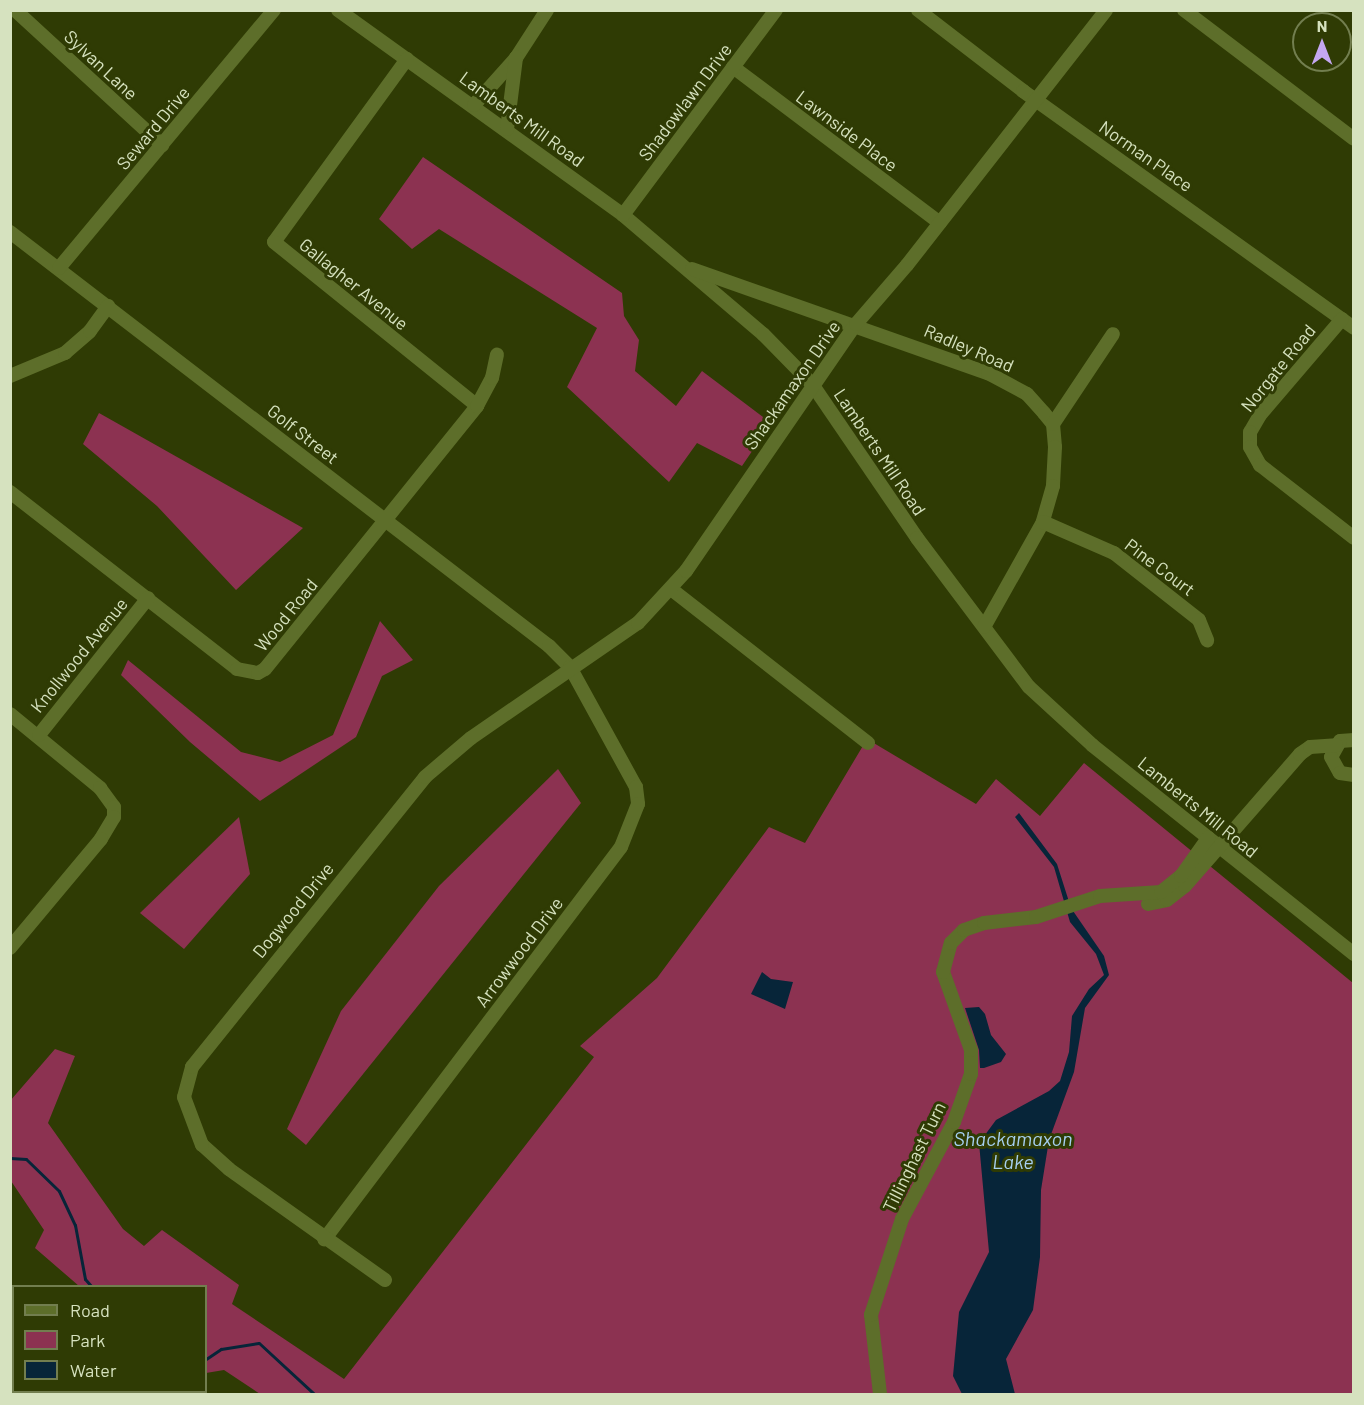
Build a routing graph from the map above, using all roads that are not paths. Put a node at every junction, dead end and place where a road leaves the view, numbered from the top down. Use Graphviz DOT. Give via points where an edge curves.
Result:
graph roads {
  1 [pos="15,10"];
  2 [pos="274,10"];
  3 [pos="338,10"];
  4 [pos="776,10"];
  5 [pos="918,10"];
  6 [pos="1106,10"];
  7 [pos="1184,10"];
  8 [pos="545,11"];
  9 [pos="516,58"];
  10 [pos="407,59"];
  11 [pos="733,67"];
  12 [pos="1036,100"];
  13 [pos="474,105"];
  14 [pos="507,129"];
  15 [pos="1353,139"];
  16 [pos="162,145"];
  17 [pos="623,215"];
  18 [pos="940,223"];
  19 [pos="10,232"];
  20 [pos="684,267"];
  21 [pos="59,268"];
  22 [pos="108,306"];
  23 [pos="1342,319"];
  24 [pos="856,324"];
  25 [pos="1353,328"];
  26 [pos="1113,334"];
  27 [pos="497,355"];
  28 [pos="10,376"];
  29 [pos="812,384"];
  30 [pos="477,406"];
  31 [pos="1053,424"];
  32 [pos="10,492"];
  33 [pos="386,521"];
  34 [pos="1043,522"];
  35 [pos="1353,538"];
  36 [pos="671,589"];
  37 [pos="148,598"];
  38 [pos="984,627"];
  39 [pos="1207,640"];
  40 [pos="570,667"];
  41 [pos="10,714"];
  42 [pos="39,735"];
  43 [pos="1353,740"];
  44 [pos="868,743"];
  45 [pos="1336,745"];
  46 [pos="1353,775"];
  47 [pos="1213,842"];
  48 [pos="10,948"];
  49 [pos="1353,954"];
  50 [pos="324,1239"];
  51 [pos="385,1280"];
  52 [pos="880,1395"];
  1 -- 16 [label="street, Sylvan Lane"];
  2 -- 16 [label="street, Seward Drive"];
  3 -- 10 [label="street, Lamberts Mill Road"];
  4 -- 11 [label="street, Shadowlawn Drive"];
  5 -- 12 [label="street, Norman Place"];
  6 -- 12 [label="street, Shackamaxon Drive"];
  7 -- 15 [label="street"];
  8 -- 9 [label="street"];
  9 -- 13 [label="street"];
  9 -- 14 [label="street"];
  10 -- 13 [label="street, Lamberts Mill Road"];
  10 -- 30 [label="street, Gallagher Avenue" via="274,242"];
  11 -- 17 [label="street, Shadowlawn Drive"];
  11 -- 18 [label="street, Lawnside Place"];
  12 -- 18 [label="street, Shackamaxon Drive"];
  12 -- 23 [label="street, Norman Place"];
  13 -- 14 [label="street, Lamberts Mill Road"];
  14 -- 17 [label="street, Lamberts Mill Road"];
  16 -- 21 [label="street, Seward Drive"];
  17 -- 20 [label="street, Lamberts Mill Road"];
  18 -- 24 [label="street, Shackamaxon Drive"];
  19 -- 21 [label="street, Golf Street"];
  20 -- 24 [label="street, Radley Road"];
  20 -- 29 [label="street, Lamberts Mill Road" via="763,334"];
  21 -- 22 [label="street, Golf Street"];
  22 -- 28 [label="street" via="65,353"];
  22 -- 33 [label="street, Golf Street"];
  23 -- 25 [label="street, Norman Place"];
  23 -- 35 [label="street, Norgate Road" via="1260,415 1250,432 1250,447 1260,465"];
  24 -- 29 [label="street, Shackamaxon Drive"];
  24 -- 31 [label="street, Radley Road" via="988,373 1027,394"];
  26 -- 31 [label="street"];
  27 -- 30 [label="street, Wood Road" via="492,378"];
  29 -- 36 [label="street, Shackamaxon Drive"];
  29 -- 38 [label="street, Lamberts Mill Road" via="917,538"];
  30 -- 33 [label="street, Wood Road"];
  31 -- 34 [label="street" via="1053,486"];
  32 -- 37 [label="street, Wood Road"];
  33 -- 37 [label="street, Wood Road" via="258,673 237,669"];
  33 -- 40 [label="street, Golf Street" via="549,646"];
  34 -- 38 [label="street"];
  34 -- 39 [label="street, Pine Court" via="1114,553 1199,620"];
  36 -- 40 [label="street, Dogwood Drive" via="638,623"];
  36 -- 44 [label="street"];
  37 -- 42 [label="street, Knollwood Avenue"];
  38 -- 47 [label="street, Lamberts Mill Road" via="1029,687 1092,745"];
  40 -- 50 [label="street, Arrowwood Drive" via="636,788 638,804 629,832"];
  40 -- 50 [label="street, Dogwood Drive" via="454,751 425,777 187,1075 184,1097 202,1145"];
  41 -- 42 [label="street"];
  42 -- 48 [label="street" via="100,788 114,807 114,817 101,839"];
  43 -- 45 [label="street, Tillinghast Turn"];
  45 -- 46 [label="street" via="1331,757 1336,769"];
  45 -- 47 [label="street, Tillinghast Turn" via="1310,747 1300,754"];
  47 -- 49 [label="street, Lamberts Mill Road"];
  47 -- 52 [label="street, Tillinghast Turn" via="1185,886 1167,900 1134,905 1090,898 1036,917 974,926 957,935 946,952 943,972 970,1050 971,1074 954,1122 902,1219 870,1316"];
  50 -- 51 [label="street, Dogwood Drive"];
}
